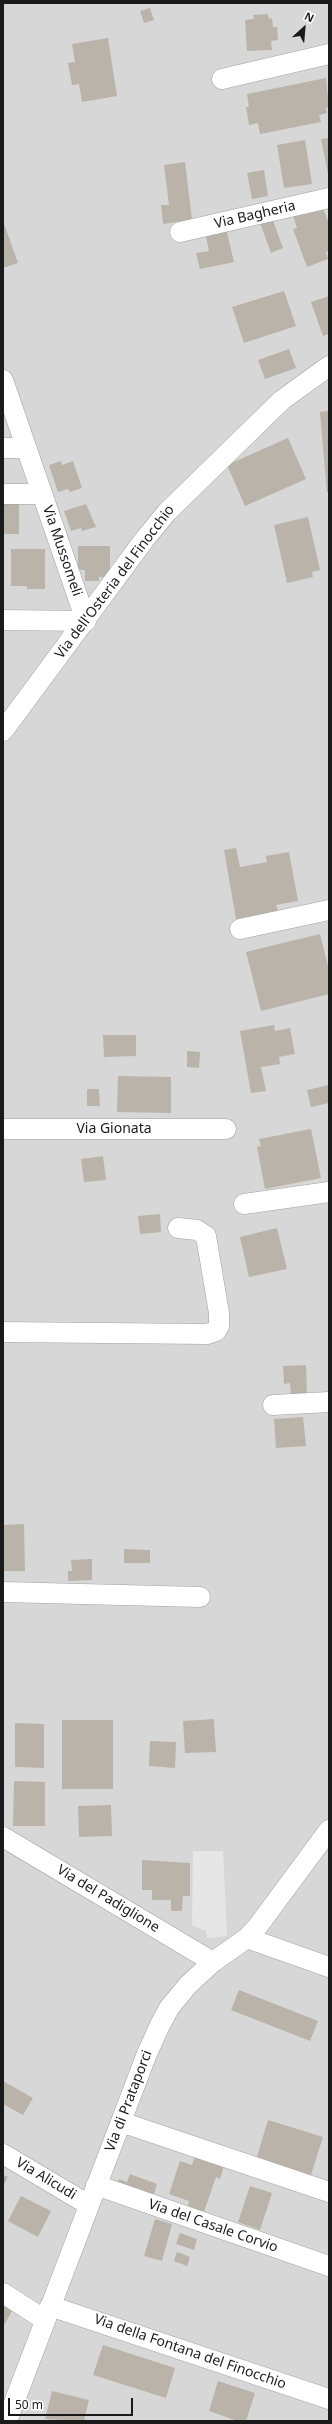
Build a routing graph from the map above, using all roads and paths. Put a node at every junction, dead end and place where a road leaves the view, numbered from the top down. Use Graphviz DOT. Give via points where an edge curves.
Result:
graph roads {
  1 [pos="329,54"];
  2 [pos="222,79"];
  3 [pos="329,198"];
  4 [pos="180,232"];
  5 [pos="329,366"];
  6 [pos="3,380"];
  7 [pos="3,448"];
  8 [pos="26,448"];
  9 [pos="3,494"];
  10 [pos="42,494"];
  11 [pos="3,620"];
  12 [pos="86,621"];
  13 [pos="3,731"];
  14 [pos="329,910"];
  15 [pos="240,929"];
  16 [pos="226,1129"];
  17 [pos="3,1130"];
  18 [pos="329,1192"];
  19 [pos="244,1204"];
  20 [pos="178,1228"];
  21 [pos="3,1332"];
  22 [pos="329,1402"];
  23 [pos="273,1405"];
  24 [pos="3,1592"];
  25 [pos="200,1596"];
  26 [pos="329,1830"];
  27 [pos="3,1837"];
  28 [pos="320,1854"];
  29 [pos="247,1938"];
  30 [pos="213,1962"];
  31 [pos="329,1967"];
  32 [pos="121,2122"];
  33 [pos="3,2154"];
  34 [pos="96,2185"];
  35 [pos="329,2192"];
  36 [pos="89,2205"];
  37 [pos="329,2266"];
  38 [pos="3,2293"];
  39 [pos="48,2313"];
  40 [pos="329,2399"];
  41 [pos="9,2420"];
  1 -- 2 [label="street"];
  3 -- 4 [label="street, Via Bagheria"];
  5 -- 12 [label="street, Via dell'Osteria del Finocchio" via="282,400 175,503 144,540"];
  6 -- 8 [label="street, Via Mussomeli"];
  7 -- 8 [label="street"];
  8 -- 10 [label="street, Via Mussomeli"];
  9 -- 10 [label="street, Via Mussomeli"];
  10 -- 12 [label="street, Via Mussomeli"];
  11 -- 12 [label="street"];
  12 -- 13 [label="street, Via dell'Osteria del Finocchio"];
  14 -- 15 [label="street"];
  16 -- 17 [label="street, Via Gionata"];
  18 -- 19 [label="street"];
  20 -- 21 [label="street" via="197,1230 206,1236 219,1313 219,1326 216,1331 207,1334"];
  22 -- 23 [label="street"];
  24 -- 25 [label="street"];
  26 -- 28 [label="street, Via di Prataporci"];
  27 -- 30 [label="street, Via del Padiglione"];
  28 -- 29 [label="street, Via di Prataporci"];
  29 -- 30 [label="street, Via di Prataporci"];
  29 -- 31 [label="street"];
  30 -- 32 [label="street, Via di Prataporci" via="188,1985 169,2008 149,2047"];
  32 -- 34 [label="street, Via di Prataporci"];
  32 -- 35 [label="street"];
  33 -- 36 [label="street, Via Alicudi"];
  34 -- 36 [label="street, Via di Prataporci"];
  34 -- 37 [label="street, Via del Casale Corvio"];
  36 -- 39 [label="street, Via di Prataporci"];
  38 -- 39 [label="street, Via della Fontana del Finocchio"];
  39 -- 40 [label="street, Via della Fontana del Finocchio"];
  39 -- 41 [label="street, Via di Prataporci"];
}
